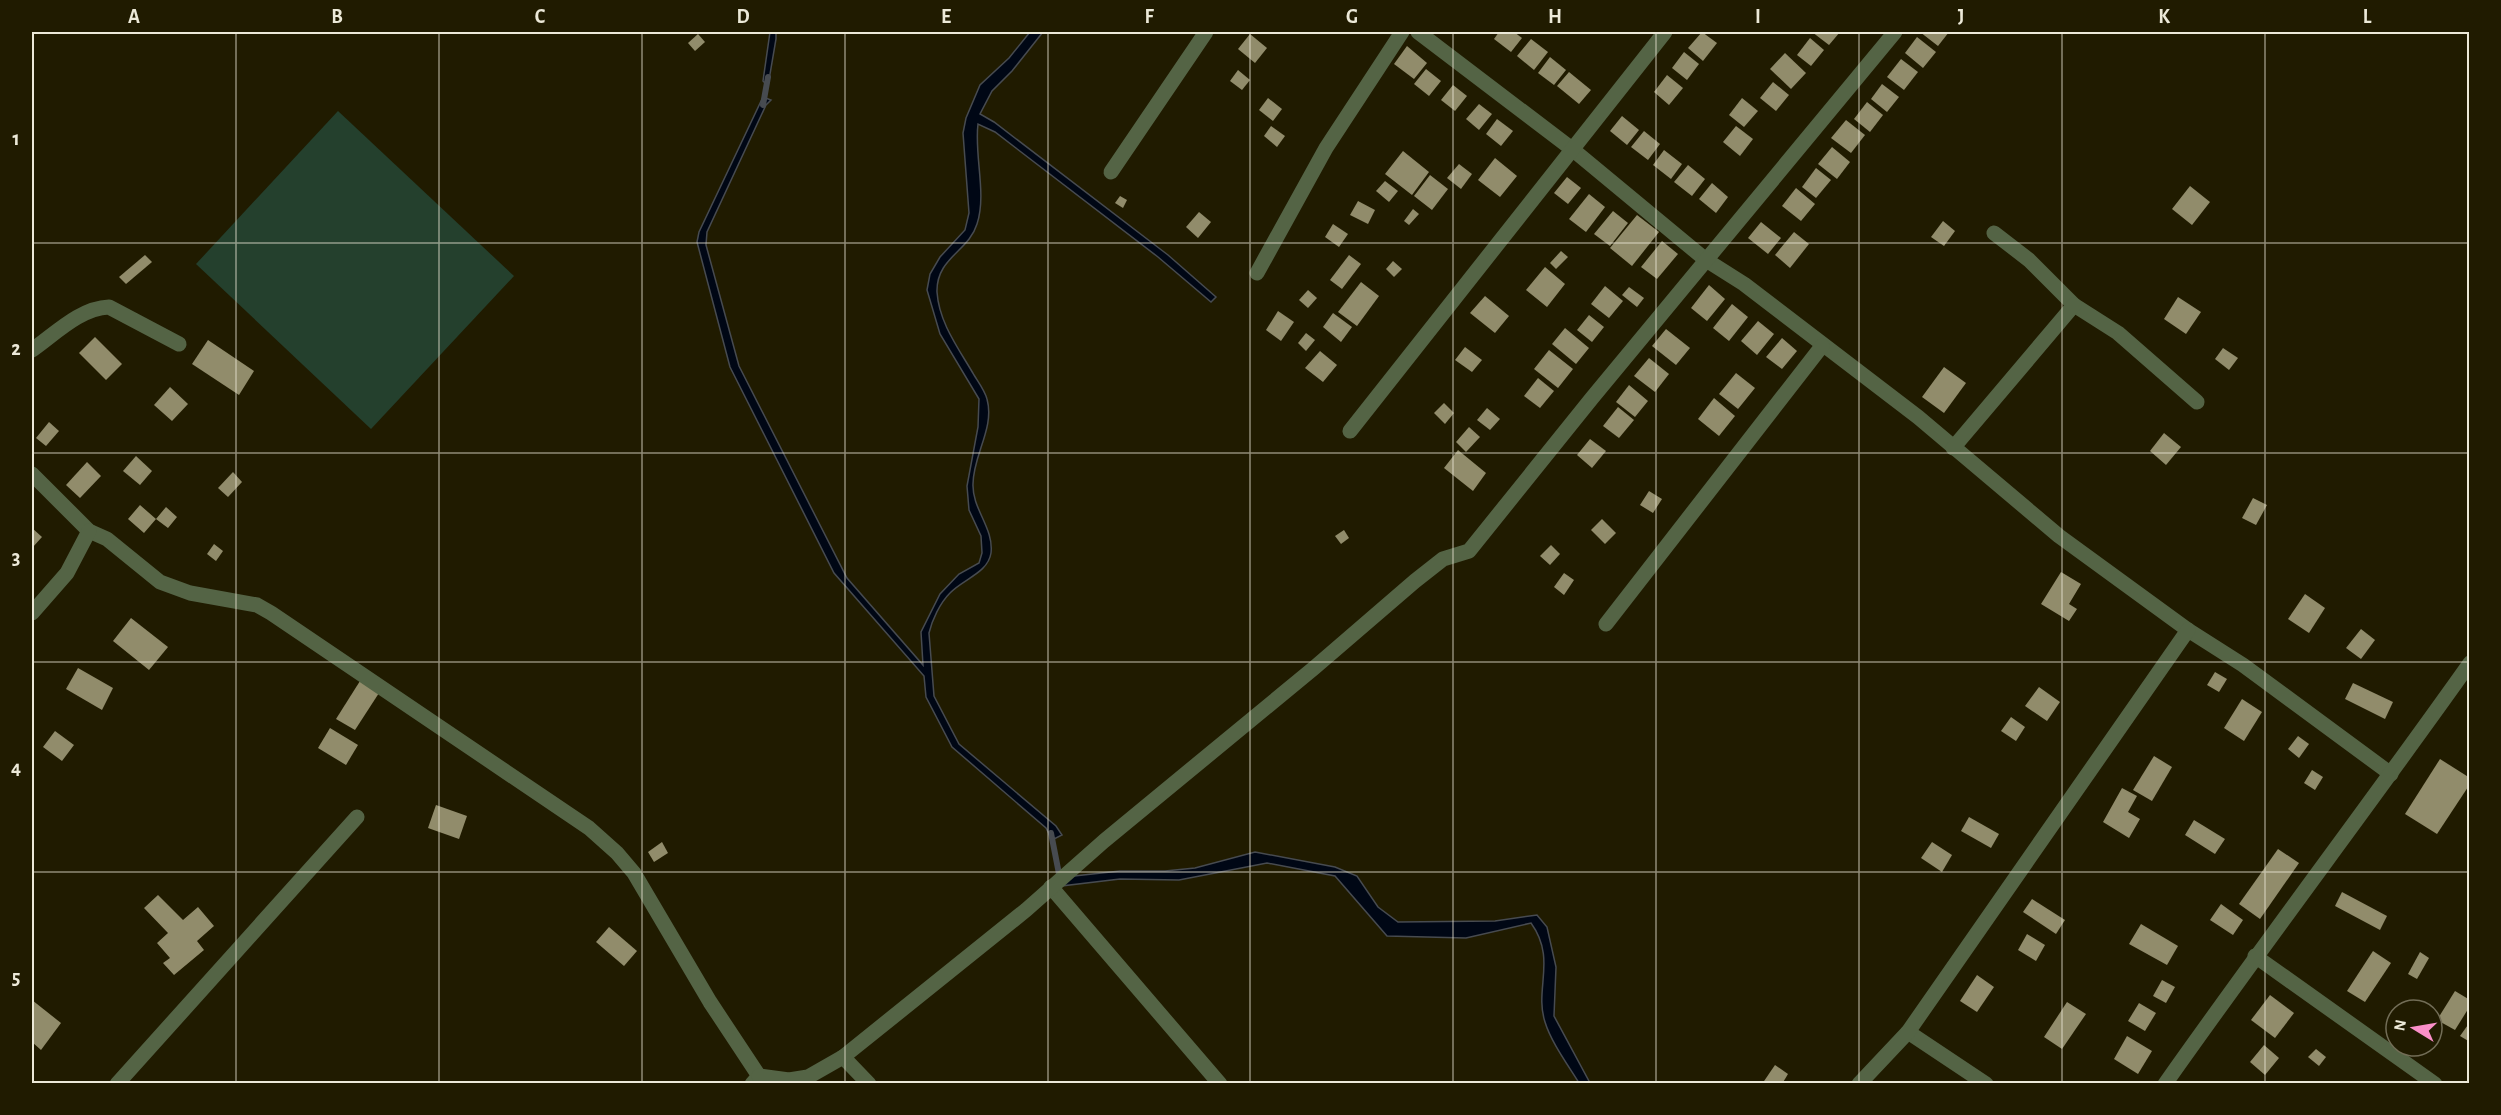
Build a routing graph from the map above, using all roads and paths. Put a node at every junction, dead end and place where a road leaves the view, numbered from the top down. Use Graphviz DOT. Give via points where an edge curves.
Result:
graph roads {
  1 [pos="1206,32"];
  2 [pos="1402,32"];
  3 [pos="1418,32"];
  4 [pos="1665,32"];
  5 [pos="1895,32"];
  6 [pos="1572,149"];
  7 [pos="1111,172"];
  8 [pos="1994,233"];
  9 [pos="1706,260"];
  10 [pos="1257,273"];
  11 [pos="2074,305"];
  12 [pos="179,344"];
  13 [pos="1822,346"];
  14 [pos="32,350"];
  15 [pos="2197,402"];
  16 [pos="1350,431"];
  17 [pos="1953,447"];
  18 [pos="32,474"];
  19 [pos="89,531"];
  20 [pos="32,613"];
  21 [pos="1606,624"];
  22 [pos="2188,630"];
  23 [pos="2469,663"];
  24 [pos="2391,774"];
  25 [pos="357,817"];
  26 [pos="1056,882"];
  27 [pos="2254,956"];
  28 [pos="1908,1032"];
  29 [pos="843,1057"];
  30 [pos="759,1081"];
  31 [pos="117,1083"];
  32 [pos="869,1083"];
  33 [pos="1220,1083"];
  34 [pos="1859,1083"];
  35 [pos="1986,1083"];
  36 [pos="2165,1083"];
  37 [pos="2435,1083"];
  1 -- 7 [label="street"];
  2 -- 10 [label="street" via="1326,148"];
  3 -- 6 [label="street"];
  4 -- 6 [label="street"];
  5 -- 9 [label="street"];
  6 -- 9 [label="street"];
  6 -- 16 [label="street"];
  8 -- 11 [label="street" via="2029,260"];
  9 -- 13 [label="street" via="1744,284"];
  9 -- 26 [label="street" via="1470,551 1443,559 1415,581"];
  11 -- 15 [label="street" via="2118,333"];
  11 -- 17 [label="street"];
  12 -- 14 [label="street" via="109,306 84,312"];
  13 -- 17 [label="street"];
  13 -- 21 [label="street"];
  17 -- 22 [label="street" via="2059,536"];
  18 -- 19 [label="street"];
  19 -- 20 [label="street" via="67,573"];
  19 -- 30 [label="street" via="106,539 160,582 190,593 256,605 271,613 589,828 634,873"];
  22 -- 24 [label="street" via="2243,665"];
  22 -- 28 [label="street"];
  23 -- 24 [label="street"];
  24 -- 27 [label="street"];
  25 -- 31 [label="street"];
  26 -- 29 [label="street"];
  26 -- 33 [label="street"];
  27 -- 36 [label="street"];
  27 -- 37 [label="street"];
  28 -- 34 [label="street"];
  28 -- 35 [label="street"];
  29 -- 30 [label="street" via="808,1077"];
  29 -- 32 [label="street"];
}
